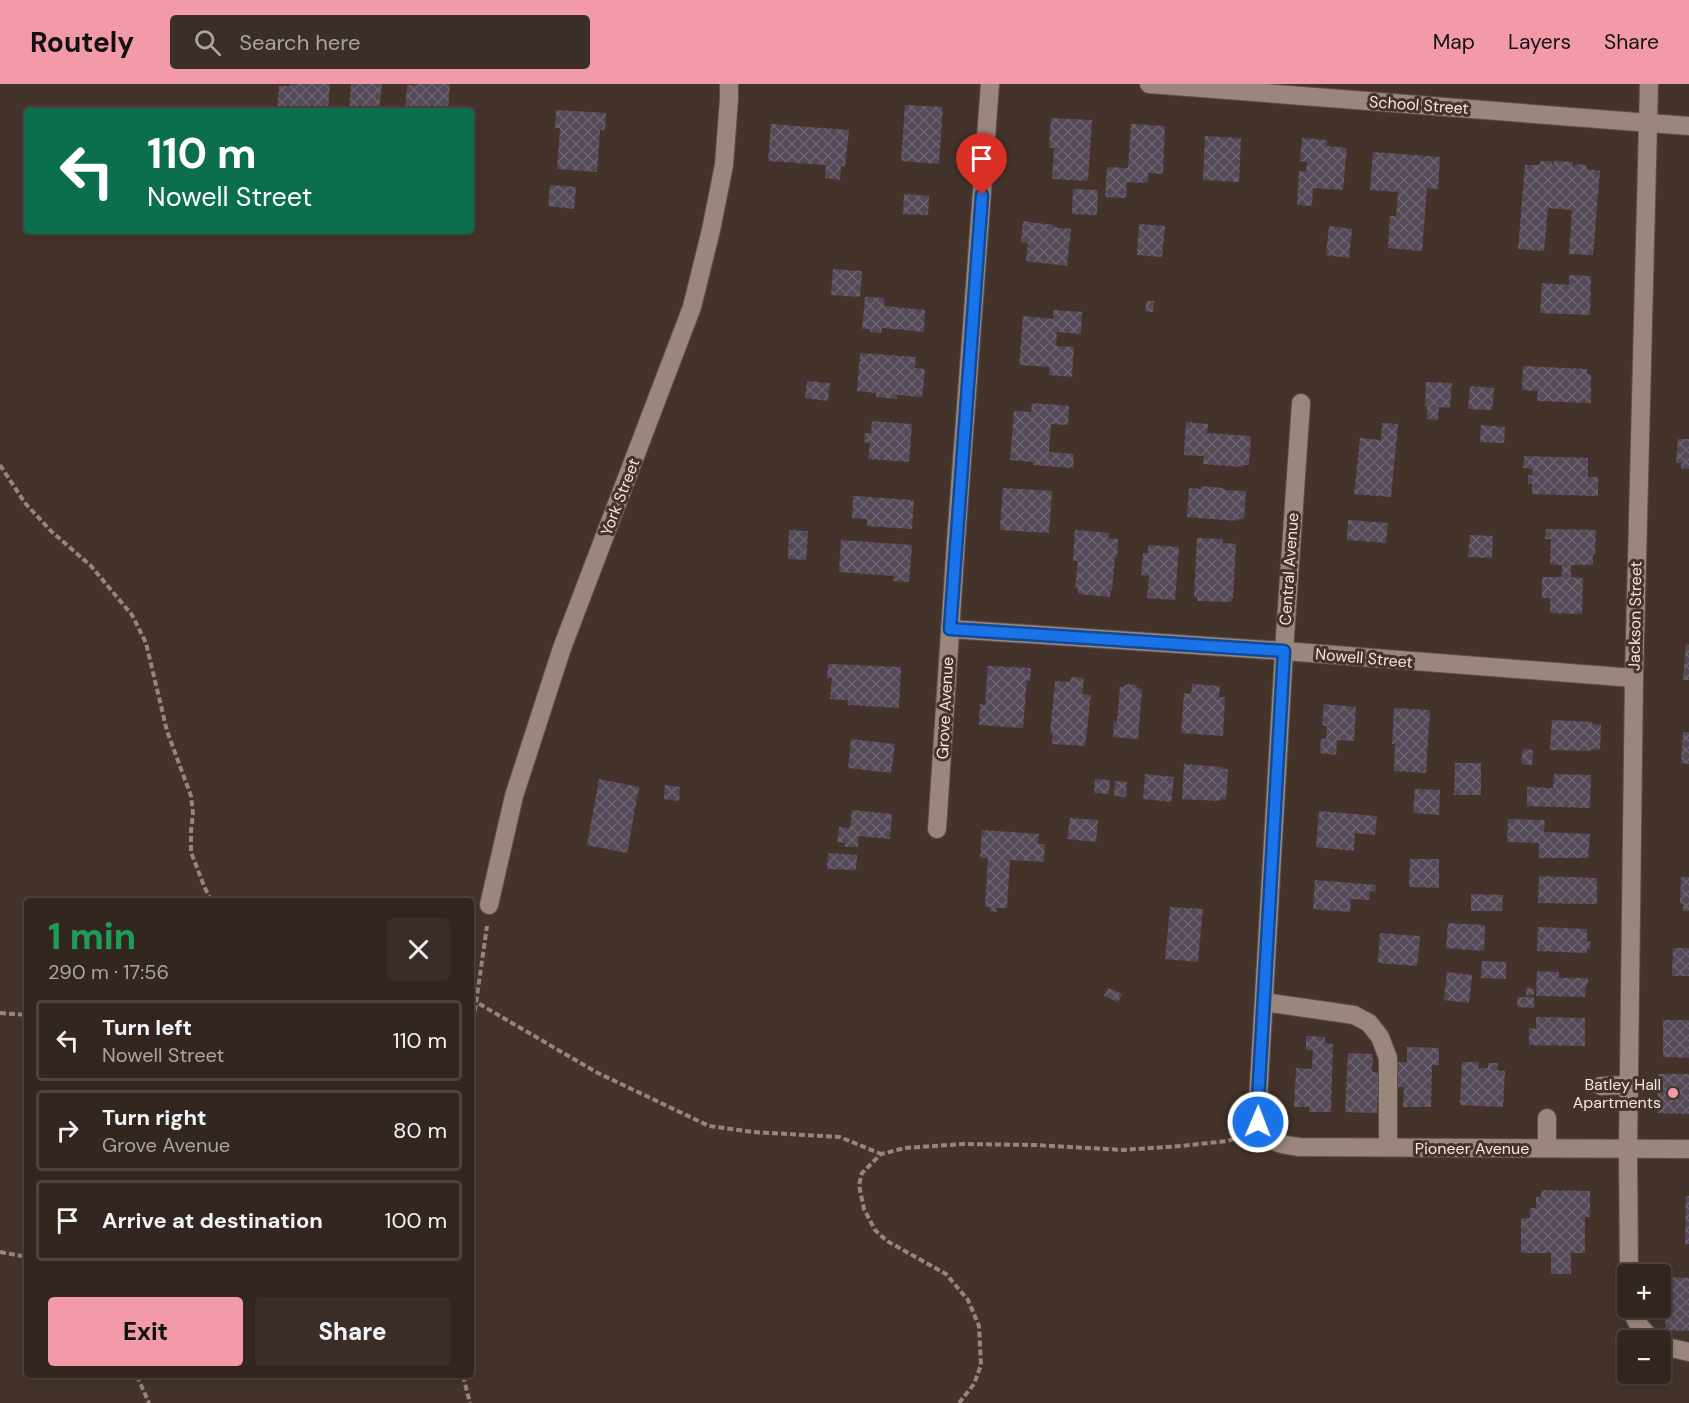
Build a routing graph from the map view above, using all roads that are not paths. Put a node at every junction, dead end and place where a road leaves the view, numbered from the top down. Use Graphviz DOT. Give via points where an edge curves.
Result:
graph roads {
  1 [pos="729,84"];
  2 [pos="990,84"];
  3 [pos="1149,84"];
  4 [pos="1649,84"];
  5 [pos="1648,122"];
  6 [pos="1689,126"];
  7 [pos="1301,403"];
  8 [pos="950,629"];
  9 [pos="1284,651"];
  10 [pos="1634,678"];
  11 [pos="937,829"];
  12 [pos="489,905"];
  13 [pos="1264,1002"];
  14 [pos="1628,1085"];
  15 [pos="1601,1086"];
  16 [pos="1547,1118"];
  17 [pos="1260,1131"];
  18 [pos="1388,1147"];
  19 [pos="1547,1148"];
  20 [pos="1628,1149"];
  21 [pos="1689,1149"];
  22 [pos="1629,1264"];
  23 [pos="1671,1348"];
  24 [pos="1689,1352"];
  1 -- 12 [label="street, York Street" via="724,165 692,307 562,648 514,796"];
  2 -- 8 [label="street, Grove Avenue"];
  3 -- 5 [label="street, School Street"];
  4 -- 5 [label="street, Jackson Street"];
  5 -- 6 [label="street, School Street"];
  5 -- 10 [label="street, Jackson Street"];
  7 -- 9 [label="street, Central Avenue"];
  8 -- 9 [label="street, Nowell Street"];
  8 -- 11 [label="street, Grove Avenue"];
  9 -- 10 [label="street, Nowell Street"];
  9 -- 13 [label="street, Central Avenue"];
  10 -- 14 [label="street, Jackson Street"];
  13 -- 17 [label="street, Central Avenue"];
  13 -- 18 [label="street" via="1354,1015 1370,1023 1388,1058"];
  14 -- 15 [label="street"];
  14 -- 20 [label="street, Jackson Street"];
  16 -- 19 [label="street"];
  17 -- 18 [label="street, Pioneer Avenue" via="1280,1144 1299,1147"];
  18 -- 19 [label="street, Pioneer Avenue"];
  19 -- 20 [label="street, Pioneer Avenue"];
  20 -- 21 [label="street, Pioneer Avenue"];
  20 -- 22 [label="street, Jackson Street"];
  23 -- 24 [label="street"];
}
